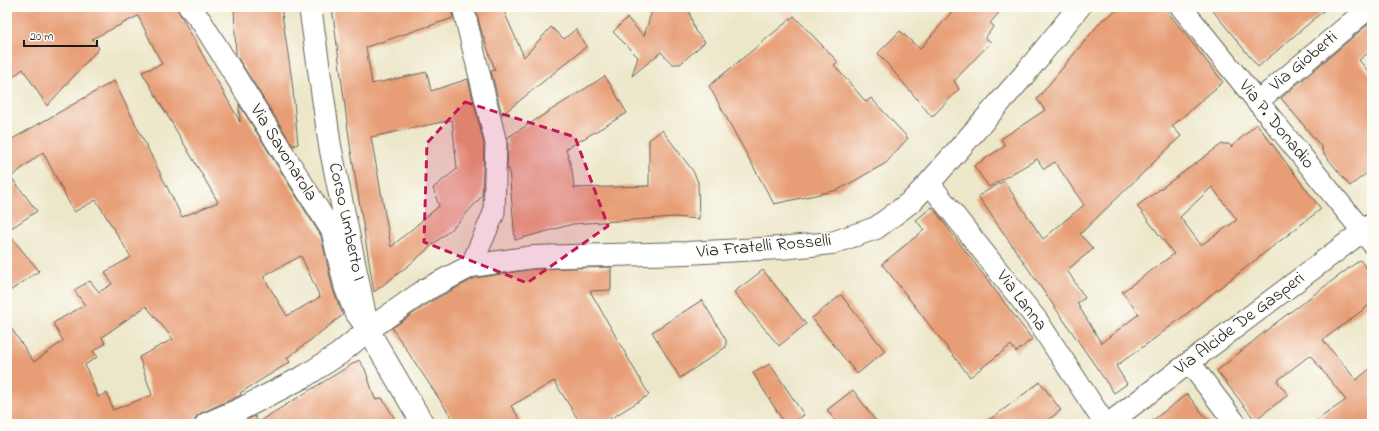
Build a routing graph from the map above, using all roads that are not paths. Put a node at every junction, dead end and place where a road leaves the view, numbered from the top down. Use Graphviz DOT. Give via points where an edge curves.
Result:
graph roads {
  1 [pos="189,7"];
  2 [pos="310,7"];
  3 [pos="463,7"];
  4 [pos="1079,7"];
  5 [pos="1181,7"];
  6 [pos="1370,7"];
  7 [pos="1257,102"];
  8 [pos="929,183"];
  9 [pos="1369,233"];
  10 [pos="471,266"];
  11 [pos="368,330"];
  12 [pos="1190,363"];
  13 [pos="206,424"];
  14 [pos="423,424"];
  15 [pos="1105,424"];
  16 [pos="1108,424"];
  17 [pos="1236,424"];
  1 -- 11 [label="street, Via Savonarola" via="201,21 332,231 345,287 356,312"];
  2 -- 11 [label="main road, Corso Umberto I" via="330,146"];
  3 -- 10 [label="street" via="496,143 494,213"];
  4 -- 8 [label="main road, Via Fratelli Rosselli" via="1024,75"];
  5 -- 7 [label="street, Via P. Donadio"];
  6 -- 7 [label="street, Via Gioberti"];
  7 -- 9 [label="street, Via P. Donadio"];
  8 -- 10 [label="main road, Via Fratelli Rosselli" via="912,201 876,228 832,243 695,253 533,257"];
  8 -- 15 [label="street, Via Lanna" via="1037,320"];
  9 -- 12 [label="street, Via Alcide De Gasperi"];
  10 -- 11 [label="main road, Via Fratelli Rosselli" via="425,290"];
  11 -- 13 [label="main road, Via Fratelli Rosselli" via="339,354 305,376"];
  11 -- 14 [label="main road, Corso Umberto I"];
  12 -- 16 [label="street, Via Alcide De Gasperi"];
  12 -- 17 [label="street"];
}
